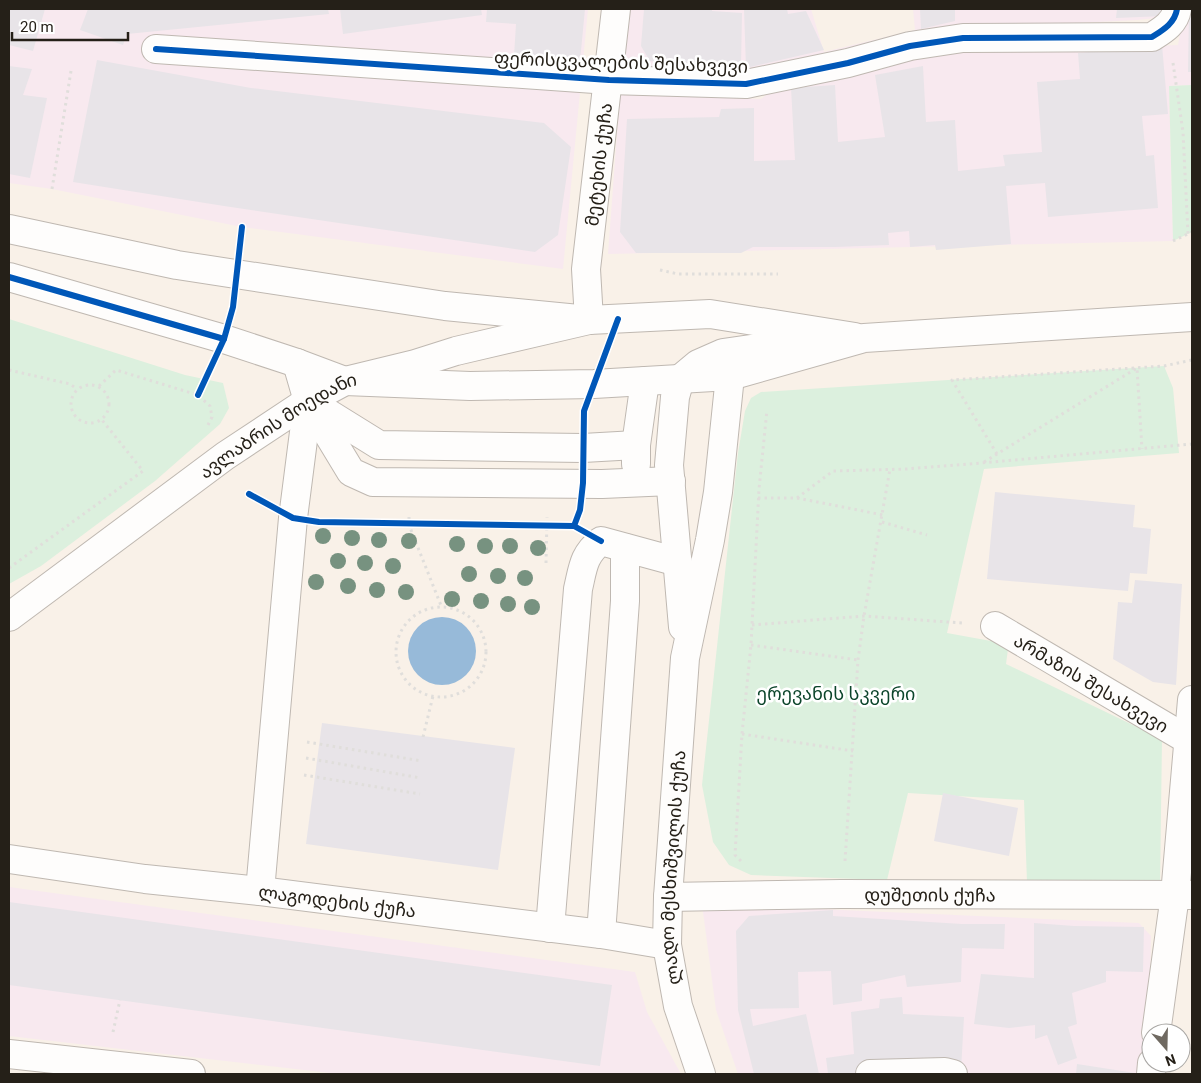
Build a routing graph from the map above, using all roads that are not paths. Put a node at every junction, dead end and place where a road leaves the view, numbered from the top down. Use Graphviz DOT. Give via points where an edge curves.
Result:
graph roads {
  1 [pos="616,9"];
  2 [pos="1172,18"];
  3 [pos="156,49"];
  4 [pos="609,80"];
  5 [pos="9,229"];
  6 [pos="9,277"];
  7 [pos="1192,317"];
  8 [pos="589,320"];
  9 [pos="864,338"];
  10 [pos="297,363"];
  11 [pos="730,376"];
  12 [pos="680,379"];
  13 [pos="344,381"];
  14 [pos="645,381"];
  15 [pos="308,401"];
  16 [pos="636,445"];
  17 [pos="671,482"];
  18 [pos="637,483"];
  19 [pos="613,544"];
  20 [pos="678,562"];
  21 [pos="9,618"];
  22 [pos="995,626"];
  23 [pos="686,658"];
  24 [pos="1192,700"];
  25 [pos="1190,741"];
  26 [pos="9,859"];
  27 [pos="260,891"];
  28 [pos="1184,895"];
  29 [pos="668,897"];
  30 [pos="550,928"];
  31 [pos="601,934"];
  32 [pos="667,945"];
  33 [pos="1158,1023"];
  34 [pos="9,1054"];
  35 [pos="104,1070"];
  36 [pos="190,1074"];
  37 [pos="701,1074"];
  38 [pos="870,1074"];
  39 [pos="953,1074"];
  1 -- 4 [label="street, მეტეხის ქუჩა"];
  2 -- 4 [label="street, ფერისცვალების შესახვევი" via="1152,37 963,38 910,46 848,63 746,84"];
  3 -- 4 [label="street, ფერისცვალების შესახვევი"];
  4 -- 8 [label="street, მეტეხის ქუჩა" via="586,270"];
  5 -- 8 [label="street" via="177,265 289,283 445,306"];
  6 -- 10 [label="street" via="189,328"];
  7 -- 9 [label="street"];
  8 -- 9 [label="street" via="710,314"];
  8 -- 13 [label="street, ავლაბრის მოედანი"];
  9 -- 11 [label="street"];
  9 -- 12 [label="street" via="723,353 698,364"];
  10 -- 13 [label="street"];
  10 -- 15 [label="street"];
  11 -- 12 [label="street"];
  11 -- 23 [label="street, ლადო მესხიშვილის ქუჩა" via="718,492"];
  12 -- 14 [label="street"];
  12 -- 17 [label="street, ლადო მესხიშვილის ქუჩა" via="672,418"];
  13 -- 14 [label="street" via="470,386"];
  13 -- 15 [label="street, ავლაბრის მოედანი"];
  14 -- 16 [label="street"];
  15 -- 16 [label="street" via="379,445 583,448"];
  15 -- 18 [label="street" via="351,472 373,482"];
  15 -- 21 [label="street, ავლაბრის მოედანი" via="225,456"];
  15 -- 27 [label="street" via="294,518"];
  16 -- 18 [label="street"];
  17 -- 18 [label="street"];
  17 -- 20 [label="street, ლადო მესხიშვილის ქუჩა"];
  19 -- 20 [label="street"];
  19 -- 30 [label="street" via="593,547 586,556 578,589"];
  19 -- 31 [label="street" via="625,601"];
  20 -- 23 [label="street, ლადო მესხიშვილის ქუჩა"];
  22 -- 25 [label="street, არმაზის შესახვევი"];
  23 -- 29 [label="street, ლადო მესხიშვილის ქუჩა"];
  24 -- 25 [label="street"];
  25 -- 28 [label="street"];
  26 -- 27 [label="street, ლაგოდეხის ქუჩა" via="145,879"];
  27 -- 30 [label="street, ლაგოდეხის ქუჩა"];
  28 -- 29 [label="street, დუშეთის ქუჩა"];
  28 -- 33 [label="street"];
  29 -- 32 [label="street, ლადო მესხიშვილის ქუჩა"];
  30 -- 31 [label="street, ლაგოდეხის ქუჩა"];
  31 -- 32 [label="street, ლაგოდეხის ქუჩა"];
  32 -- 37 [label="street, ლადო მესხიშვილის ქუჩა" via="678,1006"];
  34 -- 35 [label="street"];
  35 -- 36 [label="street"];
  38 -- 39 [label="street"];
}
